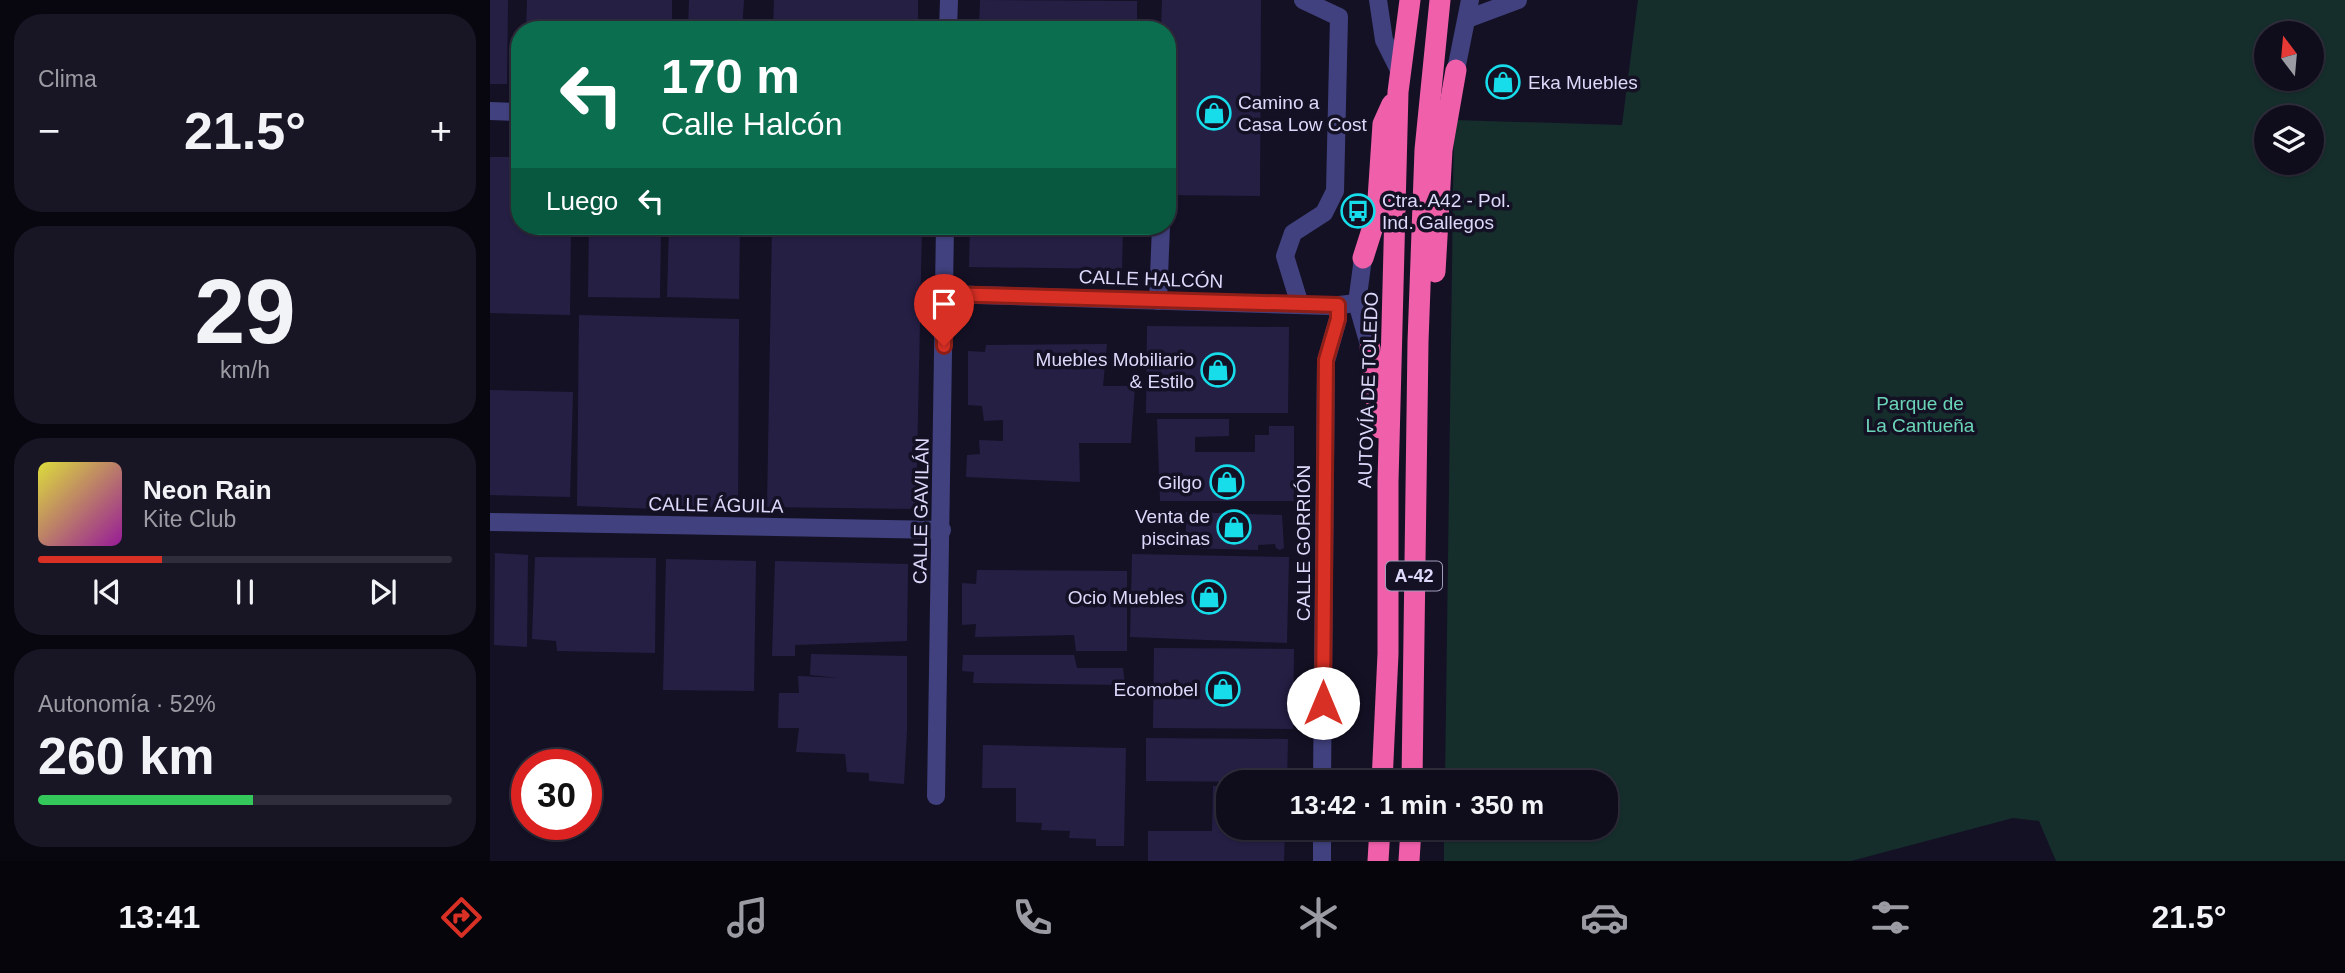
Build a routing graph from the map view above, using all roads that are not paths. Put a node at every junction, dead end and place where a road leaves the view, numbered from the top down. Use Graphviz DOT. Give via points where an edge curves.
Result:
graph roads {
  1 [pos="949,0"];
  2 [pos="1303,0"];
  3 [pos="1378,0"];
  4 [pos="1410,0"];
  5 [pos="1440,0"];
  6 [pos="1471,0"];
  7 [pos="1518,0"];
  8 [pos="1468,19"];
  9 [pos="948,21"];
  10 [pos="1456,70"];
  11 [pos="1399,82"];
  12 [pos="490,111"];
  13 [pos="511,112"];
  14 [pos="945,235"];
  15 [pos="1161,235"];
  16 [pos="1363,258"];
  17 [pos="944,294"];
  18 [pos="1158,301"];
  19 [pos="1357,303"];
  20 [pos="1300,305"];
  21 [pos="1338,305"];
  22 [pos="1418,342"];
  23 [pos="1370,348"];
  24 [pos="1388,482"];
  25 [pos="490,522"];
  26 [pos="942,530"];
  27 [pos="1322,770"];
  28 [pos="1383,770"];
  29 [pos="1412,770"];
  30 [pos="936,796"];
  31 [pos="1322,840"];
  32 [pos="1379,840"];
  33 [pos="1410,840"];
  34 [pos="1322,861"];
  35 [pos="1378,861"];
  36 [pos="1409,861"];
  1 -- 9 [label="street"];
  2 -- 20 [label="street" via="1339,17 1335,191 1324,213 1293,233 1285,256"];
  3 -- 11 [label="street" via="1384,40"];
  4 -- 11 [label="highway, AUTOVÍA DE TOLEDO / A-42"];
  5 -- 22 [label="highway, A-42" via="1425,150"];
  6 -- 8 [label="street"];
  7 -- 8 [label="street"];
  8 -- 10 [label="street"];
  10 -- 22 [label="highway" via="1443,150 1433,291"];
  11 -- 16 [label="highway" via="1383,124 1377,214"];
  11 -- 24 [label="highway, AUTOVÍA DE TOLEDO / A-42"];
  12 -- 13 [label="street"];
  14 -- 17 [label="street, CALLE GAVILÁN"];
  15 -- 18 [label="street"];
  16 -- 19 [label="street"];
  17 -- 18 [label="street, CALLE HALCÓN"];
  17 -- 26 [label="street, CALLE GAVILÁN"];
  18 -- 20 [label="street, CALLE HALCÓN"];
  19 -- 21 [label="street, CALLE HALCÓN"];
  19 -- 23 [label="street"];
  20 -- 21 [label="street, CALLE HALCÓN"];
  21 -- 27 [label="street, CALLE GORRIÓN" via="1326,360"];
  22 -- 29 [label="highway, A-42"];
  23 -- 24 [label="highway"];
  24 -- 28 [label="highway, AUTOVÍA DE TOLEDO / A-42"];
  25 -- 26 [label="street, CALLE ÁGUILA"];
  26 -- 30 [label="street, CALLE GAVILÁN"];
  31 -- 34 [label="street"];
  32 -- 35 [label="highway"];
  33 -- 36 [label="highway"];
}
